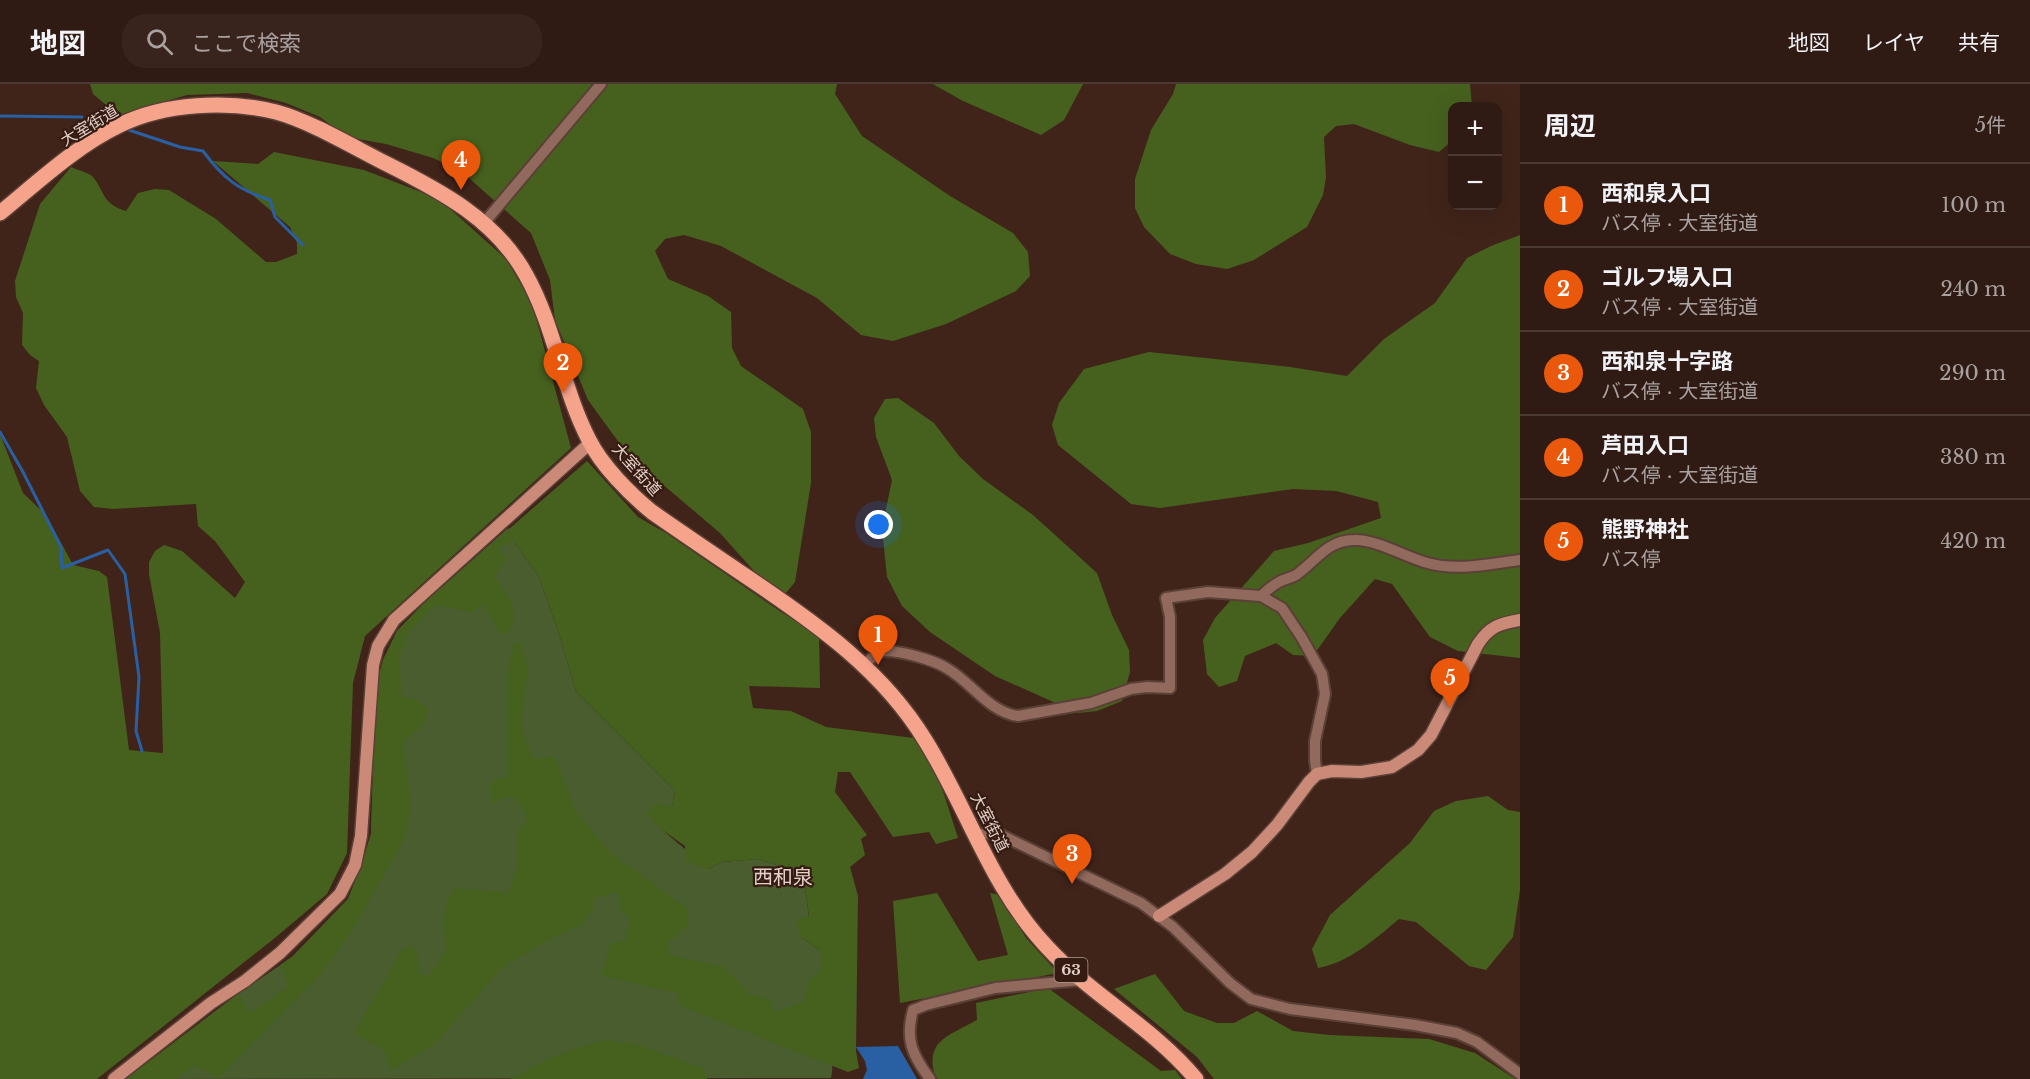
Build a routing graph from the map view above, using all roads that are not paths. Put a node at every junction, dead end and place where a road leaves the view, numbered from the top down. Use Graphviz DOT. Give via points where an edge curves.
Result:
graph roads {
  1 [pos="601,84"];
  2 [pos="0,213"];
  3 [pos="484,223"];
  4 [pos="590,442"];
  5 [pos="1520,560"];
  6 [pos="1261,596"];
  7 [pos="1520,620"];
  8 [pos="864,665"];
  9 [pos="1317,774"];
  10 [pos="976,834"];
  11 [pos="1159,916"];
  12 [pos="1082,980"];
  13 [pos="1520,1074"];
  14 [pos="114,1079"];
  15 [pos="930,1079"];
  16 [pos="1196,1079"];
  1 -- 3 [label="street"];
  2 -- 3 [label="main road, 大室街道 / 63" via="84,146 122,124 159,112 205,105 278,112 435,188"];
  3 -- 4 [label="main road, 大室街道 / 63" via="527,276"];
  4 -- 8 [label="main road, 大室街道 / 63" via="632,495 652,512 794,609"];
  4 -- 14 [label="street" via="394,620 378,646 370,681 360,836 355,865 340,894 280,953"];
  5 -- 6 [label="street" via="1443,566 1354,540 1327,548 1296,575"];
  6 -- 8 [label="street" via="1208,592 1166,598 1170,617 1170,688 1131,689 1091,704 1010,715 938,663 885,651 878,652"];
  6 -- 9 [label="street" via="1282,608 1322,674 1325,694 1315,741"];
  7 -- 9 [label="street" via="1486,632 1431,735 1418,750 1392,767"];
  8 -- 10 [label="main road, 大室街道 / 63" via="925,739"];
  9 -- 11 [label="street" via="1252,852"];
  10 -- 11 [label="street" via="1001,835 1018,842"];
  10 -- 12 [label="main road, 大室街道 / 63" via="1015,908 1047,947"];
  11 -- 13 [label="street" via="1251,999 1290,1009 1457,1033"];
  12 -- 15 [label="street" via="995,988 914,1010 908,1028 911,1044"];
  12 -- 16 [label="main road, 大室街道 / 63" via="1156,1037"];
}
